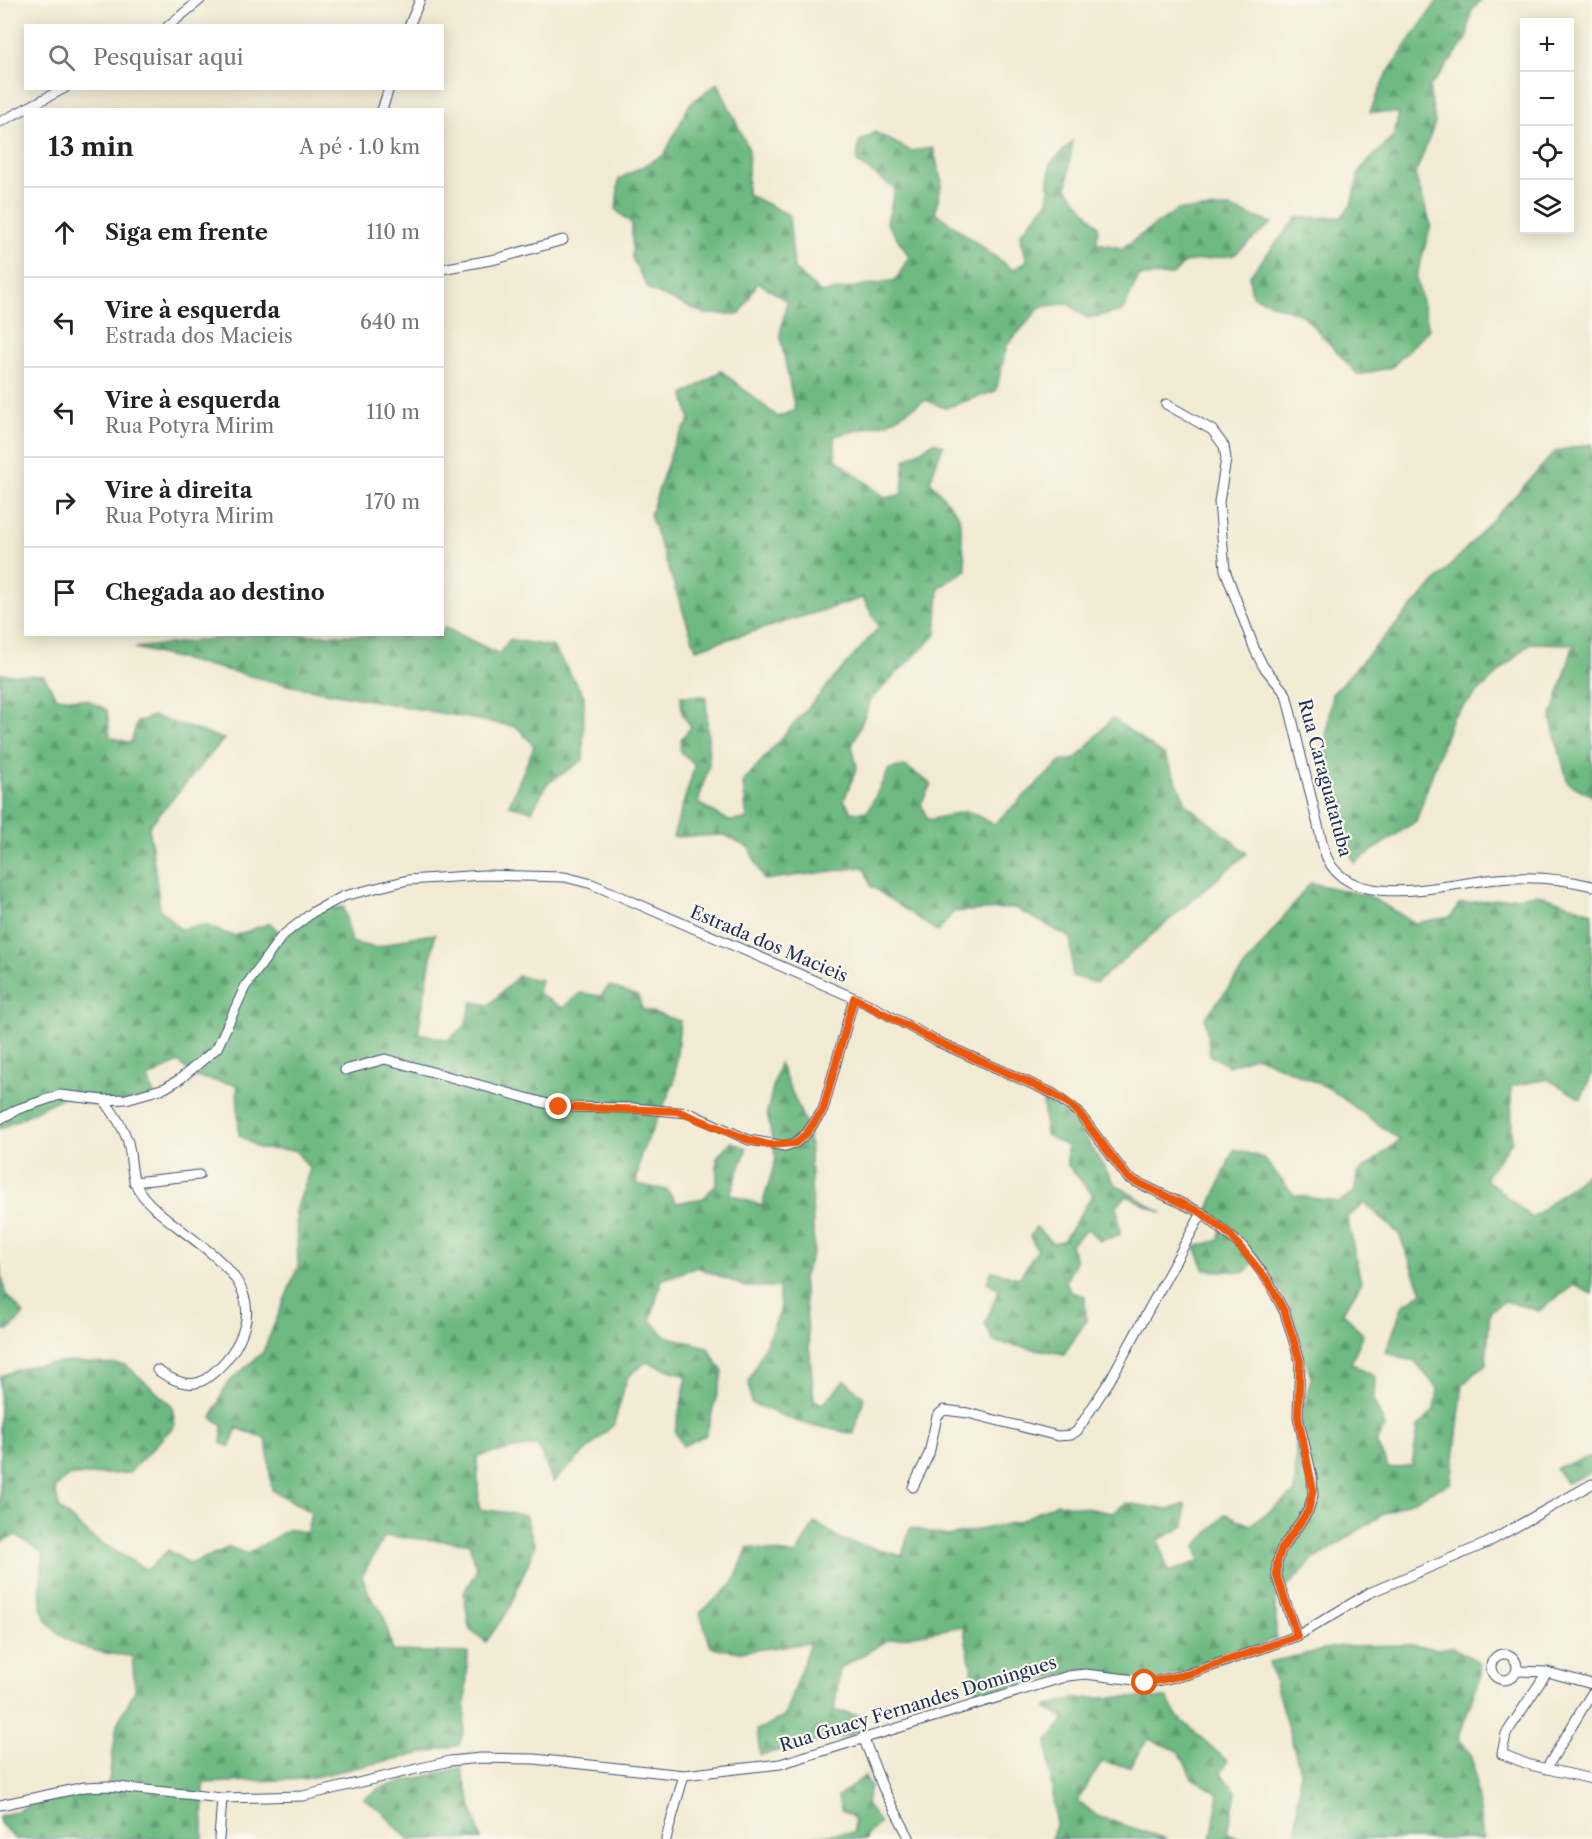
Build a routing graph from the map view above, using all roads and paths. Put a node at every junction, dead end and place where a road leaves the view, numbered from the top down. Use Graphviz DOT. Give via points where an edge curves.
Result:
graph roads {
  1 [pos="200,0"];
  2 [pos="420,0"];
  3 [pos="170,24"];
  4 [pos="410,24"];
  5 [pos="61,90"];
  6 [pos="388,90"];
  7 [pos="27,108"];
  8 [pos="383,108"];
  9 [pos="24,109"];
  10 [pos="0,122"];
  11 [pos="563,240"];
  12 [pos="444,269"];
  13 [pos="1166,404"];
  14 [pos="1592,886"];
  15 [pos="854,998"];
  16 [pos="345,1070"];
  17 [pos="104,1100"];
  18 [pos="0,1119"];
  19 [pos="199,1175"];
  20 [pos="134,1182"];
  21 [pos="1202,1213"];
  22 [pos="157,1370"];
  23 [pos="1592,1484"];
  24 [pos="913,1487"];
  25 [pos="1297,1636"];
  26 [pos="1517,1671"];
  27 [pos="1547,1672"];
  28 [pos="1592,1684"];
  29 [pos="1592,1693"];
  30 [pos="863,1737"];
  31 [pos="1546,1769"];
  32 [pos="684,1775"];
  33 [pos="1592,1779"];
  34 [pos="222,1798"];
  35 [pos="0,1804"];
  36 [pos="219,1839"];
  37 [pos="666,1839"];
  38 [pos="910,1839"];
  1 -- 3 [label="street"];
  2 -- 4 [label="street"];
  5 -- 7 [label="street"];
  6 -- 8 [label="street"];
  9 -- 10 [label="street"];
  11 -- 12 [label="street"];
  13 -- 14 [label="street, Rua Caraguatatuba" via="1212,430 1224,446 1226,459 1219,502 1228,584 1263,666 1286,694 1324,850 1337,874 1358,887 1374,890 1547,878"];
  15 -- 16 [label="street" via="823,1110 806,1134 785,1146 749,1140 689,1113 559,1107 385,1059"];
  15 -- 17 [label="street, Estrada dos Macieis" via="579,879 483,875 408,880 344,896 294,925 256,970 222,1040 203,1062 165,1088 145,1095"];
  15 -- 21 [label="street, Estrada dos Macieis" via="936,1041 1052,1093 1079,1113 1128,1178"];
  17 -- 18 [label="street, Estrada dos Macieis" via="60,1095"];
  17 -- 20 [label="street" via="127,1140"];
  19 -- 20 [label="street"];
  20 -- 22 [label="street" via="152,1206 226,1266 237,1278 246,1301 246,1321 239,1342 203,1381 176,1382"];
  21 -- 24 [label="street" via="1110,1380 1089,1415 1071,1435 1058,1436 944,1410 938,1416 929,1454"];
  21 -- 25 [label="street, Estrada dos Macieis" via="1230,1235 1269,1282 1285,1313 1300,1361 1298,1417 1313,1496 1277,1563 1277,1577"];
  23 -- 25 [label="street, Rua Guacy Fernandes Domingues" via="1487,1543 1369,1593"];
  25 -- 30 [label="street, Rua Guacy Fernandes Domingues" via="1189,1674 1152,1682 1084,1674 1068,1676"];
  26 -- 27 [label="street"];
  27 -- 28 [label="street"];
  27 -- 31 [label="street" via="1506,1734 1502,1754"];
  29 -- 31 [label="street"];
  30 -- 32 [label="street, Rua Guacy Fernandes Domingues" via="780,1764"];
  30 -- 38 [label="street" via="883,1788"];
  31 -- 33 [label="street"];
  32 -- 34 [label="street, Rua Guacy Fernandes Domingues" via="534,1759 481,1758 450,1761 311,1795"];
  32 -- 37 [label="street"];
  34 -- 35 [label="street, Rua Guacy Fernandes Domingues" via="108,1786"];
  34 -- 36 [label="street"];
}
